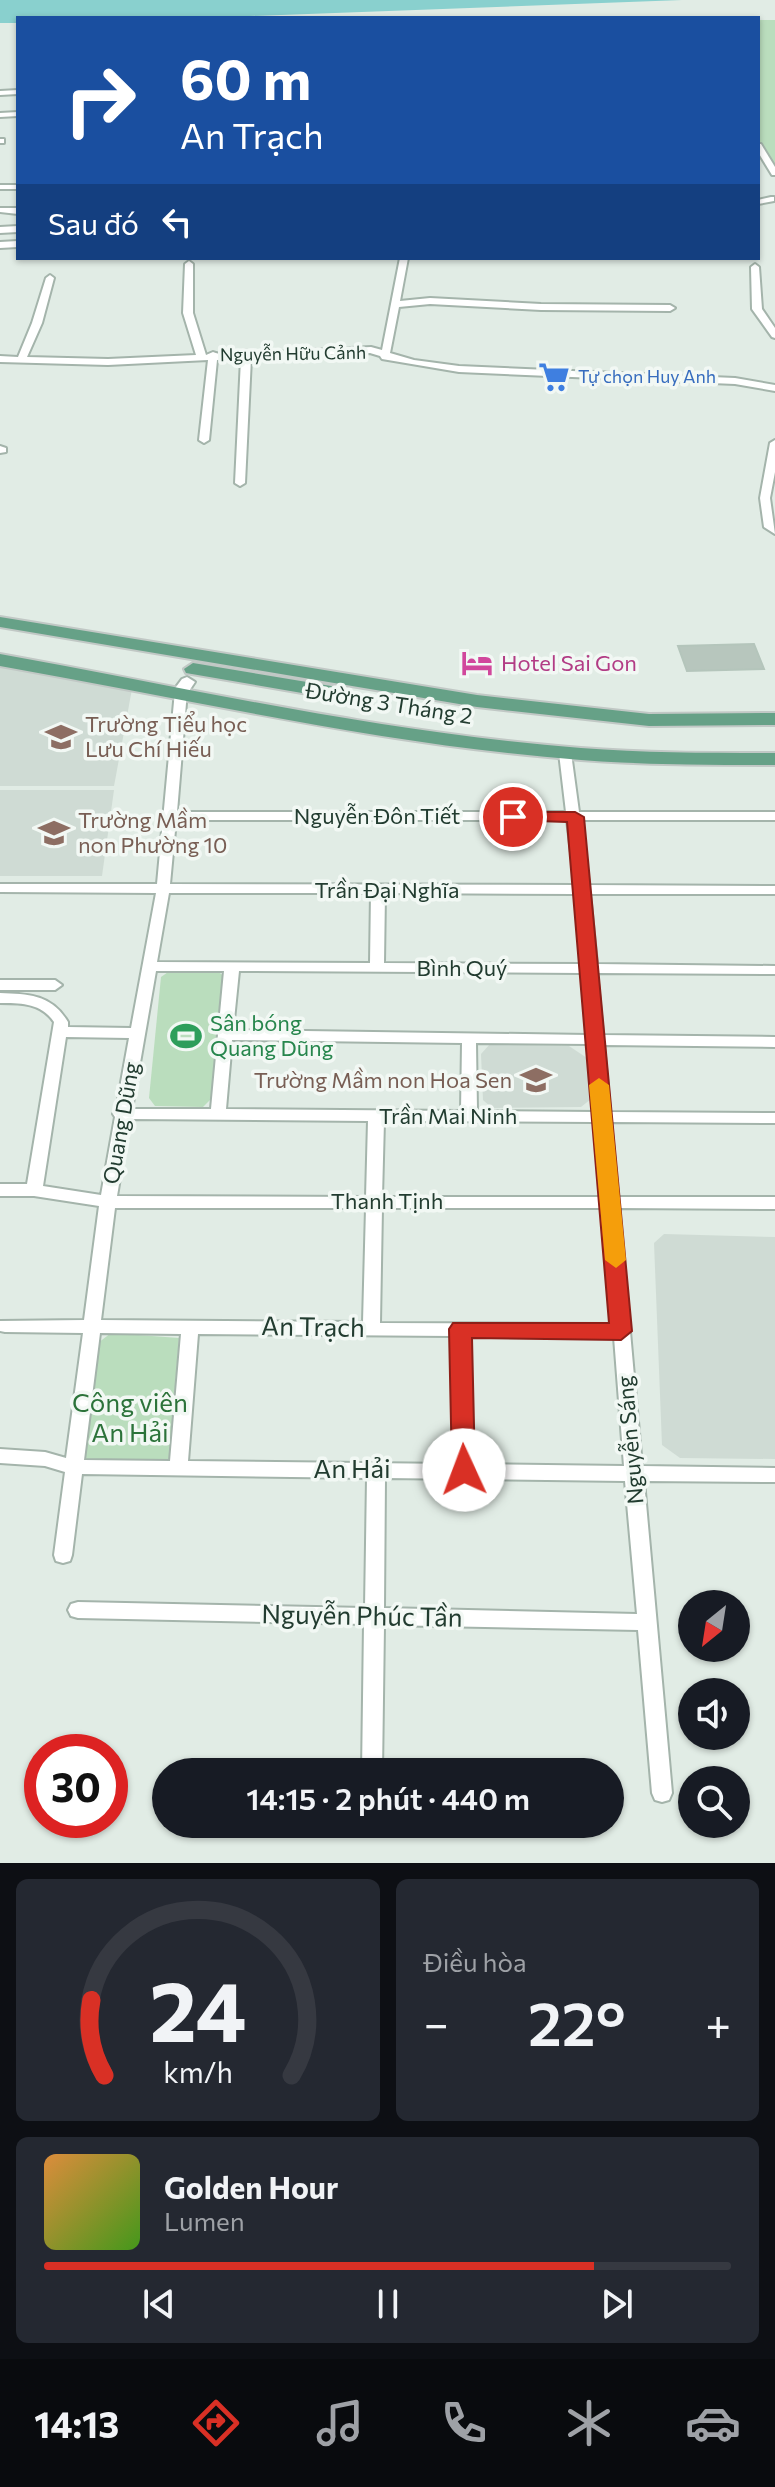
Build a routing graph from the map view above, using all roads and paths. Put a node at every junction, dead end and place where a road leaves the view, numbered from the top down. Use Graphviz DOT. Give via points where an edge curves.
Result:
graph roads {
  1 [pos="15,114"];
  2 [pos="0,115"];
  3 [pos="760,149"];
  4 [pos="775,173"];
  5 [pos="771,199"];
  6 [pos="760,202"];
  7 [pos="404,260"];
  8 [pos="189,264"];
  9 [pos="755,267"];
  10 [pos="50,278"];
  11 [pos="397,304"];
  12 [pos="670,308"];
  13 [pos="775,335"];
  14 [pos="246,353"];
  15 [pos="201,355"];
  16 [pos="213,355"];
  17 [pos="385,357"];
  18 [pos="0,359"];
  19 [pos="21,360"];
  20 [pos="775,388"];
  21 [pos="204,440"];
  22 [pos="775,443"];
  23 [pos="240,483"];
  24 [pos="775,531"];
  25 [pos="0,622"];
  26 [pos="0,636"];
  27 [pos="0,649"];
  28 [pos="0,660"];
  29 [pos="184,686"];
  30 [pos="775,719"];
  31 [pos="697,728"];
  32 [pos="775,734"];
  33 [pos="775,748"];
  34 [pos="565,753"];
  35 [pos="775,759"];
  36 [pos="171,816"];
  37 [pos="775,816"];
  38 [pos="575,817"];
  39 [pos="0,888"];
  40 [pos="163,889"];
  41 [pos="378,890"];
  42 [pos="775,890"];
  43 [pos="583,891"];
  44 [pos="150,966"];
  45 [pos="232,966"];
  46 [pos="377,967"];
  47 [pos="589,968"];
  48 [pos="775,970"];
  49 [pos="0,985"];
  50 [pos="55,985"];
  51 [pos="0,998"];
  52 [pos="61,1032"];
  53 [pos="137,1033"];
  54 [pos="226,1035"];
  55 [pos="469,1038"];
  56 [pos="595,1040"];
  57 [pos="775,1042"];
  58 [pos="121,1114"];
  59 [pos="218,1114"];
  60 [pos="376,1115"];
  61 [pos="469,1116"];
  62 [pos="602,1117"];
  63 [pos="775,1118"];
  64 [pos="0,1190"];
  65 [pos="34,1190"];
  66 [pos="377,1201"];
  67 [pos="108,1202"];
  68 [pos="611,1202"];
  69 [pos="775,1203"];
  70 [pos="93,1324"];
  71 [pos="5,1326"];
  72 [pos="190,1326"];
  73 [pos="371,1328"];
  74 [pos="460,1329"];
  75 [pos="621,1331"];
  76 [pos="0,1456"];
  77 [pos="74,1467"];
  78 [pos="178,1468"];
  79 [pos="376,1469"];
  80 [pos="464,1470"];
  81 [pos="633,1471"];
  82 [pos="775,1475"];
  83 [pos="63,1555"];
  84 [pos="78,1610"];
  85 [pos="375,1616"];
  86 [pos="646,1622"];
  87 [pos="372,1758"];
  88 [pos="662,1793"];
  1 -- 2 [label="street"];
  3 -- 4 [label="street"];
  5 -- 6 [label="street"];
  7 -- 11 [label="street"];
  8 -- 15 [label="street" via="188,313"];
  9 -- 13 [label="street" via="757,309"];
  10 -- 19 [label="street"];
  11 -- 12 [label="street"];
  11 -- 17 [label="street"];
  14 -- 16 [label="street, Nguyễn Hữu Cảnh"];
  14 -- 17 [label="street, Nguyễn Hữu Cảnh" via="371,350"];
  14 -- 23 [label="street"];
  15 -- 16 [label="street, Nguyễn Hữu Cảnh"];
  15 -- 19 [label="street, Nguyễn Hữu Cảnh" via="108,362"];
  16 -- 21 [label="street"];
  17 -- 20 [label="street, Nguyễn Hữu Cảnh" via="459,369 735,381"];
  18 -- 19 [label="street, Nguyễn Hữu Cảnh"];
  22 -- 24 [label="street" via="765,498 769,527"];
  25 -- 31 [label="main road, Đường 3 Tháng 2" via="477,701"];
  26 -- 31 [label="main road, Đường 3 Tháng 2" via="543,723 651,735"];
  27 -- 29 [label="main road, Đường 3 Tháng 2"];
  28 -- 29 [label="main road, Đường 3 Tháng 2"];
  29 -- 33 [label="main road, Đường 3 Tháng 2" via="535,736 657,747"];
  29 -- 34 [label="main road, Đường 3 Tháng 2" via="324,719"];
  29 -- 36 [label="street, Quang Dũng"];
  30 -- 31 [label="main road, Đường 3 Tháng 2"];
  31 -- 32 [label="main road, Đường 3 Tháng 2"];
  34 -- 35 [label="main road, Đường 3 Tháng 2" via="680,761"];
  34 -- 38 [label="street, Nguyễn Sáng"];
  36 -- 38 [label="street, Nguyễn Đôn Tiết"];
  36 -- 40 [label="street, Quang Dũng"];
  37 -- 38 [label="street, Nguyễn Đôn Tiết"];
  38 -- 43 [label="street, Nguyễn Sáng"];
  39 -- 40 [label="street, Trần Đại Nghĩa"];
  40 -- 41 [label="street, Trần Đại Nghĩa"];
  40 -- 44 [label="street, Quang Dũng"];
  41 -- 43 [label="street, Trần Đại Nghĩa"];
  41 -- 46 [label="street"];
  42 -- 43 [label="street, Trần Đại Nghĩa"];
  43 -- 47 [label="street, Nguyễn Sáng"];
  44 -- 45 [label="street, Bình Quý"];
  44 -- 53 [label="street, Quang Dũng"];
  45 -- 46 [label="street, Bình Quý"];
  45 -- 54 [label="street"];
  46 -- 47 [label="street, Bình Quý"];
  47 -- 48 [label="street, Bình Quý"];
  47 -- 56 [label="street, Nguyễn Sáng"];
  49 -- 50 [label="street"];
  51 -- 52 [label="street" via="42,1003 56,1012"];
  52 -- 53 [label="street"];
  52 -- 65 [label="street"];
  53 -- 58 [label="street, Quang Dũng"];
  54 -- 55 [label="street"];
  54 -- 59 [label="street"];
  55 -- 56 [label="street"];
  55 -- 61 [label="street"];
  56 -- 57 [label="street"];
  56 -- 62 [label="street, Nguyễn Sáng"];
  58 -- 59 [label="street, Trần Mai Ninh"];
  58 -- 67 [label="street, Quang Dũng"];
  59 -- 60 [label="street, Trần Mai Ninh"];
  60 -- 61 [label="street, Trần Mai Ninh"];
  60 -- 66 [label="street"];
  61 -- 62 [label="street, Trần Mai Ninh"];
  62 -- 63 [label="street, Trần Mai Ninh"];
  62 -- 68 [label="street, Nguyễn Sáng"];
  64 -- 65 [label="street, Thanh Tịnh"];
  65 -- 67 [label="street, Thanh Tịnh"];
  66 -- 67 [label="street, Thanh Tịnh"];
  66 -- 68 [label="street, Thanh Tịnh"];
  66 -- 73 [label="street"];
  67 -- 70 [label="street, Quang Dũng"];
  68 -- 69 [label="street, Thanh Tịnh"];
  68 -- 75 [label="street, Nguyễn Sáng"];
  70 -- 71 [label="street, An Trạch"];
  70 -- 72 [label="street, An Trạch"];
  70 -- 77 [label="street, Quang Dũng"];
  72 -- 73 [label="street, An Trạch"];
  72 -- 78 [label="street"];
  73 -- 74 [label="street, An Trạch"];
  74 -- 75 [label="street, An Trạch"];
  74 -- 80 [label="street"];
  75 -- 81 [label="street, Nguyễn Sáng"];
  76 -- 77 [label="street, An Hải"];
  77 -- 78 [label="street, An Hải"];
  77 -- 83 [label="street, Quang Dũng"];
  78 -- 79 [label="street, An Hải"];
  79 -- 80 [label="street, An Hải"];
  79 -- 85 [label="street"];
  80 -- 81 [label="street, An Hải"];
  81 -- 82 [label="street, An Hải"];
  81 -- 86 [label="street, Nguyễn Sáng"];
  84 -- 85 [label="street, Nguyễn Phúc Tần"];
  85 -- 86 [label="street, Nguyễn Phúc Tần"];
  85 -- 87 [label="street"];
  86 -- 88 [label="street, Nguyễn Sáng"];
}
